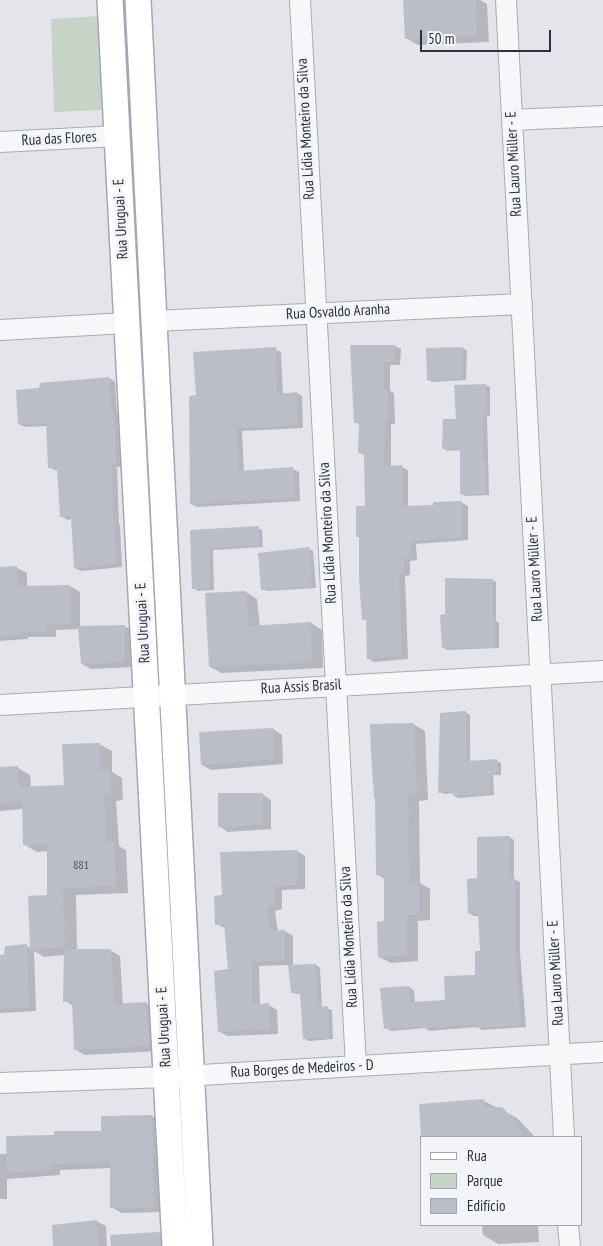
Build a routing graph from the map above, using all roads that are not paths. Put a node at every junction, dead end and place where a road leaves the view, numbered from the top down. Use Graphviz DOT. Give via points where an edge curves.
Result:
graph roads {
  1 [pos="110,0"];
  2 [pos="138,0"];
  3 [pos="300,0"];
  4 [pos="506,0"];
  5 [pos="603,116"];
  6 [pos="512,120"];
  7 [pos="117,136"];
  8 [pos="0,142"];
  9 [pos="522,304"];
  10 [pos="316,314"];
  11 [pos="154,321"];
  12 [pos="127,323"];
  13 [pos="0,330"];
  14 [pos="603,671"];
  15 [pos="540,675"];
  16 [pos="336,686"];
  17 [pos="173,694"];
  18 [pos="146,696"];
  19 [pos="0,705"];
  20 [pos="603,1052"];
  21 [pos="560,1054"];
  22 [pos="356,1066"];
  23 [pos="191,1075"];
  24 [pos="166,1077"];
  25 [pos="0,1084"];
  26 [pos="564,1136"];
  27 [pos="568,1226"];
  28 [pos="175,1246"];
  29 [pos="200,1246"];
  30 [pos="570,1246"];
  1 -- 7 [label="main road, Rua Uruguai - E"];
  2 -- 11 [label="main road, Rua Uruguai - E"];
  3 -- 10 [label="street, Rua Lídia Monteiro da Silva"];
  4 -- 6 [label="street, Rua Lauro Müller - E"];
  5 -- 6 [label="street"];
  6 -- 9 [label="street, Rua Lauro Müller - E"];
  7 -- 8 [label="street, Rua das Flores"];
  7 -- 12 [label="main road, Rua Uruguai - E"];
  9 -- 10 [label="street, Rua Osvaldo Aranha"];
  9 -- 15 [label="street, Rua Lauro Müller - E"];
  10 -- 11 [label="street, Rua Osvaldo Aranha"];
  10 -- 16 [label="street, Rua Lídia Monteiro da Silva"];
  11 -- 17 [label="main road, Rua Uruguai - E"];
  12 -- 13 [label="street"];
  12 -- 18 [label="main road, Rua Uruguai - E"];
  14 -- 15 [label="street, Rua Assis Brasil"];
  15 -- 16 [label="street, Rua Assis Brasil"];
  15 -- 21 [label="street, Rua Lauro Müller - E"];
  16 -- 17 [label="street, Rua Assis Brasil"];
  16 -- 22 [label="street, Rua Lídia Monteiro da Silva"];
  17 -- 18 [label="street, Rua Assis Brasil"];
  17 -- 23 [label="main road, Rua Uruguai - E"];
  18 -- 19 [label="street, Rua Assis Brasil"];
  18 -- 24 [label="main road, Rua Uruguai - E"];
  20 -- 21 [label="street, Rua Borges de Medeiros - D"];
  21 -- 22 [label="street, Rua Borges de Medeiros - D"];
  21 -- 26 [label="street, Rua Lauro Müller - E"];
  22 -- 23 [label="street, Rua Borges de Medeiros - D"];
  23 -- 24 [label="street, Rua Borges de Medeiros - D"];
  23 -- 29 [label="main road, Rua Uruguai - E"];
  24 -- 25 [label="street, Rua Borges de Medeiros - D"];
  24 -- 28 [label="main road, Rua Uruguai - E"];
  27 -- 30 [label="street"];
}
